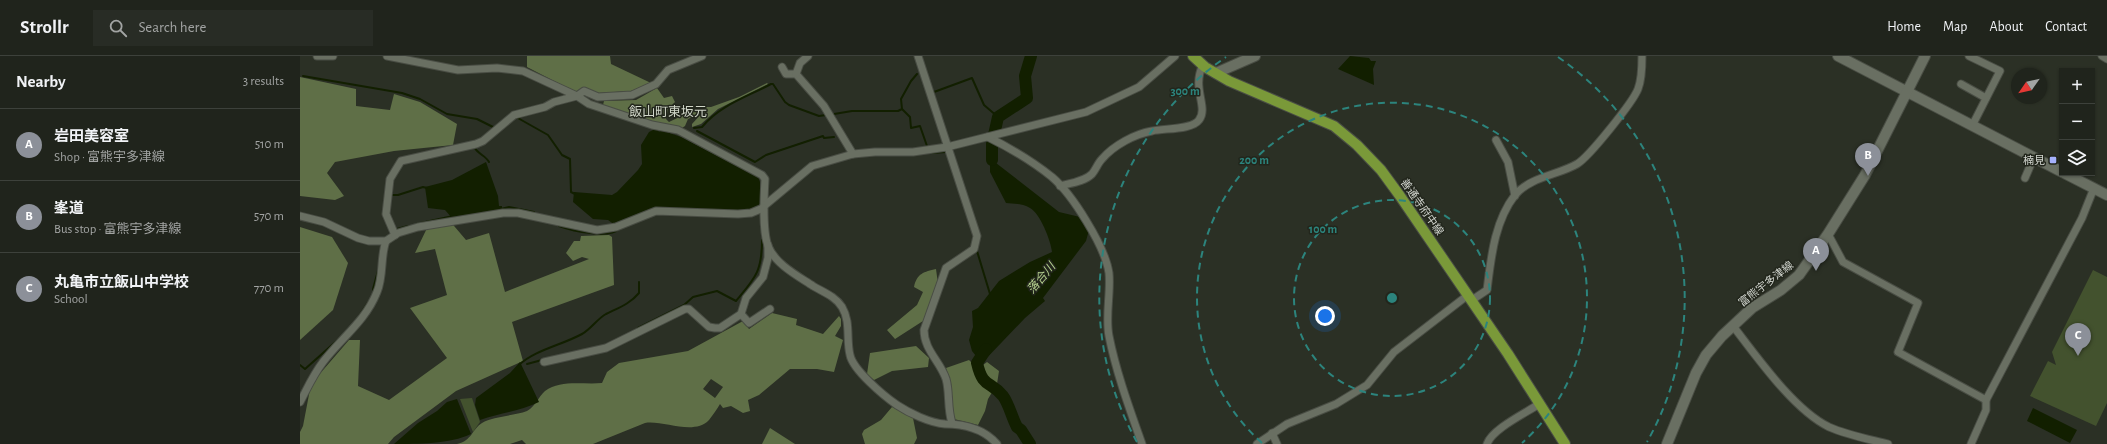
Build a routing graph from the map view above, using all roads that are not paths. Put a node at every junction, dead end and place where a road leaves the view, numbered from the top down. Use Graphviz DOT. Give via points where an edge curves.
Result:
graph roads {
  1 [pos="317,56"];
  2 [pos="333,56"];
  3 [pos="387,56"];
  4 [pos="702,56"];
  5 [pos="808,56"];
  6 [pos="918,56"];
  7 [pos="1175,56"];
  8 [pos="1193,56"];
  9 [pos="1255,56"];
  10 [pos="1642,56"];
  11 [pos="1838,56"];
  12 [pos="1925,56"];
  13 [pos="1969,56"];
  14 [pos="2102,56"];
  15 [pos="2107,59"];
  16 [pos="1203,65"];
  17 [pos="782,67"];
  18 [pos="1216,73"];
  19 [pos="796,74"];
  20 [pos="1961,84"];
  21 [pos="1907,93"];
  22 [pos="577,96"];
  23 [pos="1986,98"];
  24 [pos="1972,126"];
  25 [pos="992,136"];
  26 [pos="1496,140"];
  27 [pos="947,147"];
  28 [pos="852,154"];
  29 [pos="2034,157"];
  30 [pos="2059,171"];
  31 [pos="2069,176"];
  32 [pos="2025,178"];
  33 [pos="1060,186"];
  34 [pos="2094,188"];
  35 [pos="2107,195"];
  36 [pos="1515,196"];
  37 [pos="763,207"];
  38 [pos="300,216"];
  39 [pos="1828,234"];
  40 [pos="395,235"];
  41 [pos="386,241"];
  42 [pos="768,245"];
  43 [pos="1470,298"];
  44 [pos="770,308"];
  45 [pos="741,314"];
  46 [pos="1733,326"];
  47 [pos="544,362"];
  48 [pos="1986,400"];
  49 [pos="300,402"];
  50 [pos="1539,404"];
  51 [pos="952,423"];
  52 [pos="1272,433"];
  53 [pos="997,444"];
  54 [pos="1142,444"];
  55 [pos="1256,444"];
  56 [pos="1277,444"];
  57 [pos="1487,444"];
  58 [pos="1565,444"];
  59 [pos="1667,444"];
  60 [pos="1888,444"];
  61 [pos="1971,444"];
  1 -- 2 [label="street"];
  3 -- 22 [label="street" via="458,70 497,68 523,71"];
  4 -- 22 [label="street" via="668,70 656,84 632,95 598,97 584,91"];
  5 -- 19 [label="street" via="800,63"];
  6 -- 27 [label="street"];
  7 -- 25 [label="street" via="1140,87 1086,112"];
  8 -- 16 [label="main road, 善通寺府中線"];
  9 -- 18 [label="main road"];
  10 -- 36 [label="street" via="1641,81 1634,97 1588,155 1577,164 1526,186"];
  11 -- 21 [label="main road"];
  12 -- 21 [label="main road, 富熊宇多津線"];
  13 -- 23 [label="street" via="2000,71"];
  14 -- 15 [label="street"];
  16 -- 18 [label="main road, 善通寺府中線"];
  16 -- 33 [label="street" via="1198,79 1198,93 1203,112 1198,122 1189,126 1152,131 1129,139 1108,153 1086,178"];
  17 -- 19 [label="street" via="786,74"];
  18 -- 43 [label="main road, 善通寺府中線" via="1258,94 1315,117 1345,134 1392,185"];
  19 -- 28 [label="street" via="824,106"];
  20 -- 23 [label="street"];
  21 -- 24 [label="main road"];
  21 -- 39 [label="main road, 富熊宇多津線" via="1865,175"];
  22 -- 37 [label="street" via="589,104 652,125 678,130 762,175 765,179"];
  22 -- 40 [label="street" via="514,115 476,144 401,161 390,179 386,214"];
  23 -- 24 [label="street"];
  24 -- 29 [label="main road"];
  25 -- 27 [label="street"];
  25 -- 33 [label="street" via="1039,168"];
  26 -- 36 [label="street" via="1508,162"];
  27 -- 28 [label="street" via="913,152"];
  27 -- 51 [label="street" via="977,236 974,249 946,268 924,330 924,339 946,378"];
  28 -- 37 [label="street" via="812,166"];
  29 -- 30 [label="main road"];
  29 -- 32 [label="street"];
  31 -- 34 [label="main road"];
  33 -- 54 [label="street" via="1096,236 1105,256 1109,273 1109,335"];
  34 -- 35 [label="main road"];
  34 -- 48 [label="street" via="2082,218"];
  36 -- 43 [label="street" via="1500,225 1494,244 1487,290"];
  37 -- 40 [label="street" via="751,213 738,214 656,211 616,227 597,230 518,213 503,213 418,227"];
  37 -- 42 [label="street"];
  38 -- 41 [label="street" via="324,222 358,238"];
  39 -- 46 [label="main road, 富熊宇多津線" via="1799,275 1752,308"];
  39 -- 48 [label="street" via="1843,262 1918,304 1898,352"];
  40 -- 41 [label="street"];
  41 -- 49 [label="street" via="377,293 352,332 323,362"];
  42 -- 45 [label="street" via="768,258 763,277 746,298"];
  42 -- 51 [label="street" via="790,271 835,298 841,305 845,313 853,364 885,396 929,420"];
  43 -- 50 [label="main road, 善通寺府中線"];
  43 -- 52 [label="street" via="1394,352 1367,385 1336,404 1287,424"];
  44 -- 45 [label="street" via="749,323"];
  45 -- 47 [label="street" via="720,328 715,328 709,327 689,309 679,310 606,348"];
  46 -- 59 [label="main road, 富熊宇多津線" via="1706,355"];
  46 -- 60 [label="street" via="1782,387 1812,417 1829,427 1857,437"];
  48 -- 61 [label="street" via="1986,410"];
  50 -- 57 [label="street" via="1509,422 1492,436"];
  50 -- 58 [label="main road, 善通寺府中線"];
  51 -- 53 [label="street" via="975,428"];
  52 -- 55 [label="street"];
  52 -- 56 [label="street"];
}
